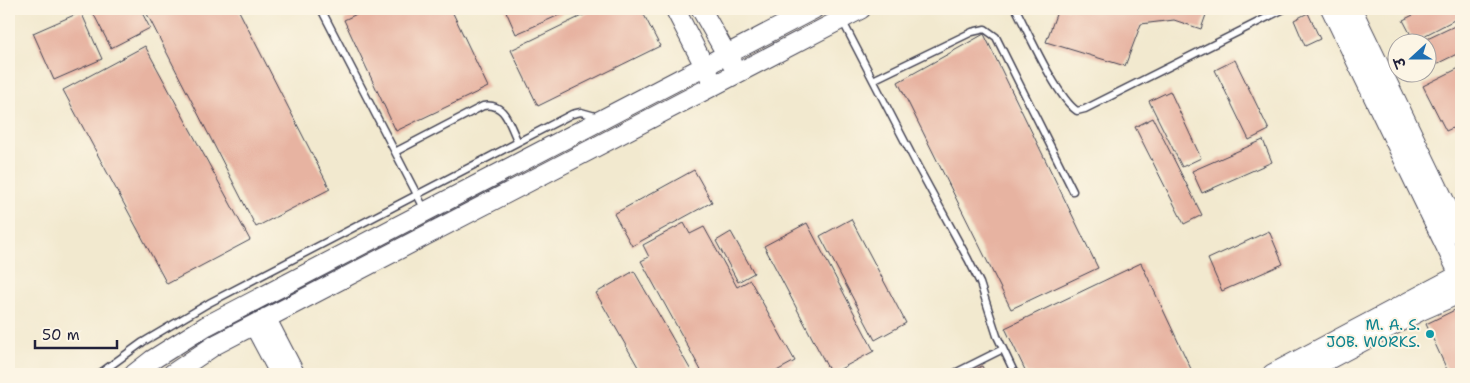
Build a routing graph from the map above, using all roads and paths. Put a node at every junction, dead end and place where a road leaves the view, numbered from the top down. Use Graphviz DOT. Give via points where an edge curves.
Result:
graph roads {
  1 [pos="321,9"];
  2 [pos="675,9"];
  3 [pos="700,9"];
  4 [pos="814,9"];
  5 [pos="861,9"];
  6 [pos="1016,9"];
  7 [pos="1284,9"];
  8 [pos="1331,9"];
  9 [pos="1352,9"];
  10 [pos="842,19"];
  11 [pos="726,55"];
  12 [pos="705,65"];
  13 [pos="737,74"];
  14 [pos="873,80"];
  15 [pos="714,85"];
  16 [pos="602,119"];
  17 [pos="518,142"];
  18 [pos="395,152"];
  19 [pos="1072,190"];
  20 [pos="421,203"];
  21 [pos="1461,235"];
  22 [pos="1461,280"];
  23 [pos="260,322"];
  24 [pos="1002,349"];
  25 [pos="99,374"];
  26 [pos="134,374"];
  27 [pos="172,374"];
  28 [pos="280,374"];
  29 [pos="295,374"];
  30 [pos="953,374"];
  31 [pos="1016,374"];
  32 [pos="1272,374"];
  33 [pos="1301,374"];
  1 -- 18 [label="lane"];
  2 -- 12 [label="street"];
  3 -- 11 [label="street"];
  4 -- 11 [label="street"];
  5 -- 10 [label="street"];
  6 -- 7 [label="lane" via="1059,91 1077,111"];
  8 -- 22 [label="street"];
  9 -- 21 [label="street"];
  10 -- 13 [label="street"];
  10 -- 14 [label="lane"];
  11 -- 12 [label="street"];
  11 -- 13 [label="street"];
  12 -- 15 [label="street"];
  12 -- 16 [label="street"];
  13 -- 15 [label="street"];
  14 -- 19 [label="lane" via="972,32 985,29 996,37"];
  14 -- 24 [label="lane" via="980,283"];
  15 -- 23 [label="street"];
  16 -- 17 [label="lane" via="590,113 572,114"];
  16 -- 20 [label="street"];
  17 -- 18 [label="lane" via="505,116 492,104"];
  17 -- 20 [label="lane"];
  18 -- 20 [label="lane"];
  20 -- 25 [label="lane" via="209,302 142,342"];
  20 -- 26 [label="street" via="206,326"];
  22 -- 32 [label="street"];
  22 -- 33 [label="street" via="1420,311"];
  23 -- 27 [label="street" via="215,345"];
  23 -- 28 [label="street"];
  23 -- 29 [label="street"];
  24 -- 30 [label="lane"];
  24 -- 31 [label="lane"];
}
